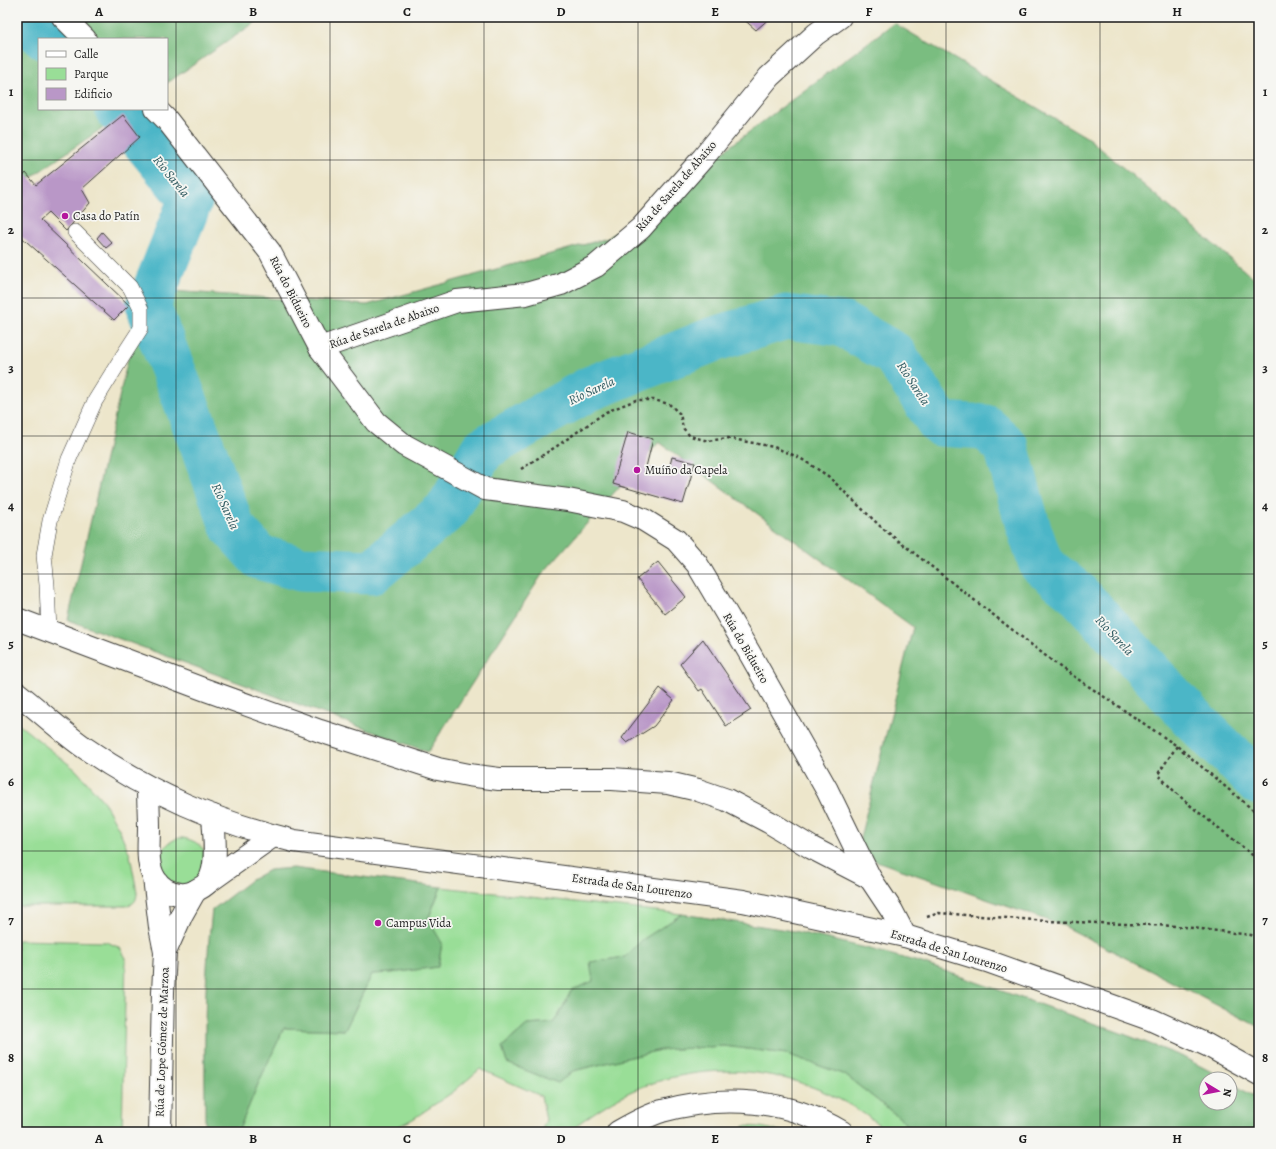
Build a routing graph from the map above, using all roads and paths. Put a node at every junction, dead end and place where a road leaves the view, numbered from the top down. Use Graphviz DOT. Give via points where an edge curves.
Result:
graph roads {
  1 [pos="63,17"];
  2 [pos="840,17"];
  3 [pos="84,38"];
  4 [pos="157,110"];
  5 [pos="75,232"];
  6 [pos="320,348"];
  7 [pos="518,471"];
  8 [pos="17,619"];
  9 [pos="49,631"];
  10 [pos="17,693"];
  11 [pos="1177,746"];
  12 [pos="148,788"];
  13 [pos="1259,815"];
  14 [pos="213,816"];
  15 [pos="273,836"];
  16 [pos="1259,860"];
  17 [pos="154,878"];
  18 [pos="870,878"];
  19 [pos="201,887"];
  20 [pos="905,936"];
  21 [pos="1259,938"];
  22 [pos="165,952"];
  23 [pos="1259,1074"];
  24 [pos="160,1132"];
  25 [pos="618,1132"];
  26 [pos="842,1132"];
  1 -- 3 [label="street"];
  2 -- 6 [label="street, Rúa de Sarela de Abaixo" via="816,34 769,77 703,158 641,228 596,266 561,284 526,294 457,301"];
  4 -- 6 [label="street, Rúa do Bidueiro" via="270,252"];
  5 -- 9 [label="lane" via="130,287 141,309 141,328 95,401 69,459 50,521 44,555"];
  6 -- 18 [label="street, Rúa do Bidueiro" via="376,422 404,445 485,490 568,500 623,511 644,520 676,540 697,564 749,652 827,790"];
  7 -- 11 [label="path" via="606,412 636,400 654,400 669,404 680,414 683,428 690,436 708,442 727,438 774,447 800,458 828,476 882,528 1060,667"];
  8 -- 9 [label="street"];
  9 -- 18 [label="street" via="320,731 438,769 499,779 612,779 668,783 698,790 727,800"];
  10 -- 12 [label="street, Estrada de San Lourenzo" via="85,748"];
  11 -- 13 [label="path"];
  11 -- 16 [label="path" via="1158,774 1169,787"];
  12 -- 14 [label="street, Estrada de San Lourenzo"];
  12 -- 17 [label="street, Rúa de Lope Gómez de Marzoa" via="149,852"];
  14 -- 15 [label="street, Estrada de San Lourenzo"];
  14 -- 19 [label="street, Rúa de Lope Gómez de Marzoa" via="214,861 212,872"];
  15 -- 19 [label="street, Rúa de Lope Gómez de Marzoa"];
  15 -- 20 [label="street, Estrada de San Lourenzo" via="294,842 743,901"];
  17 -- 19 [label="street, Rúa de Lope Gómez de Marzoa" via="163,889 172,894 183,895"];
  17 -- 22 [label="street, Rúa de Lope Gómez de Marzoa"];
  18 -- 20 [label="street, Rúa do Bidueiro"];
  19 -- 22 [label="street, Rúa de Lope Gómez de Marzoa" via="182,914"];
  20 -- 21 [label="path" via="919,919 939,913 1048,921 1176,926"];
  20 -- 23 [label="street, Estrada de San Lourenzo" via="987,961 1152,1020 1208,1044"];
  22 -- 24 [label="street, Rúa de Lope Gómez de Marzoa"];
  25 -- 26 [label="street" via="661,1112 690,1105 759,1102 797,1111 828,1123"];
}
